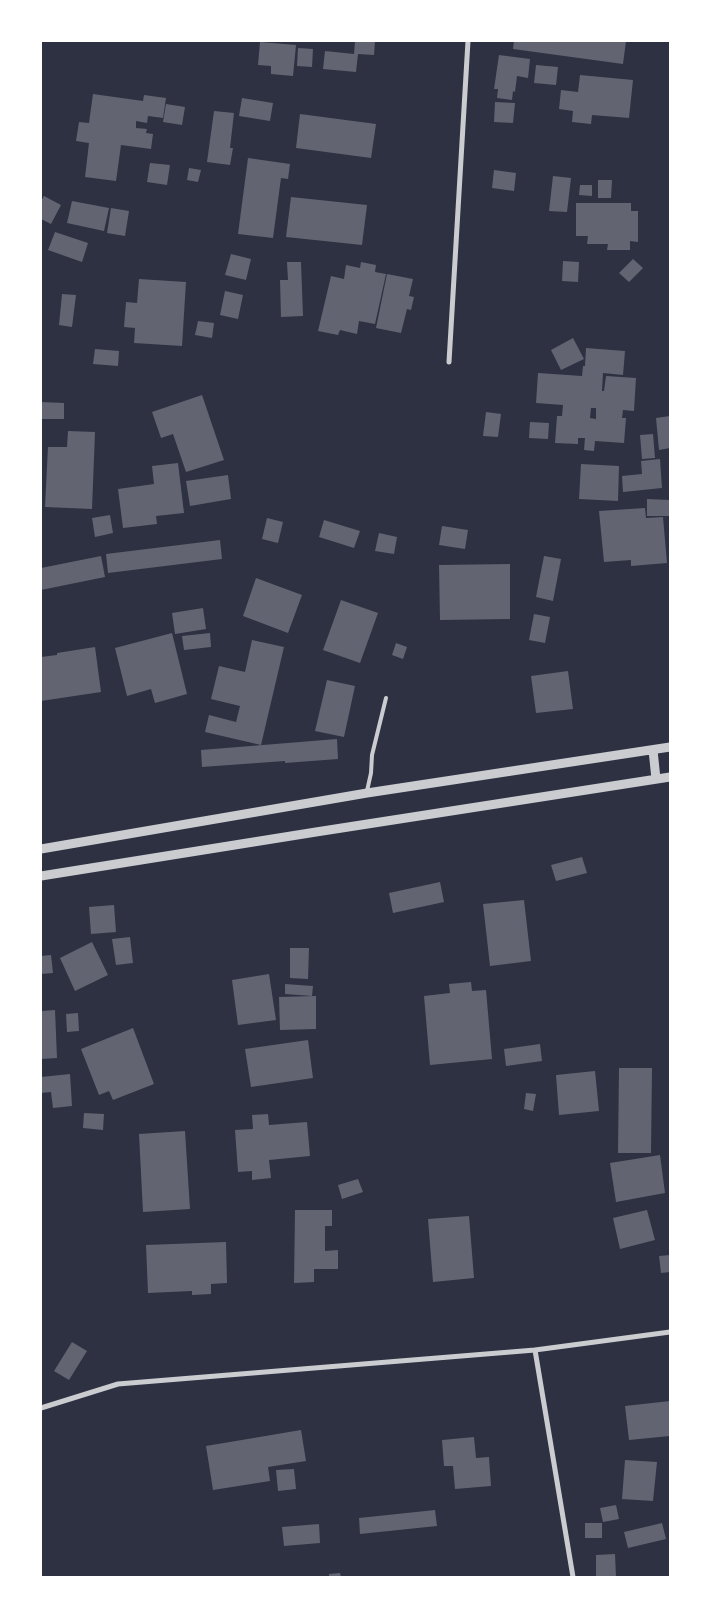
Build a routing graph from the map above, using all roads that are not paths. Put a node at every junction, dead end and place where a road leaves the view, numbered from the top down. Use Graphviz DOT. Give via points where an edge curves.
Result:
graph roads {
  1 [pos="468,41"];
  2 [pos="449,362"];
  3 [pos="386,698"];
  4 [pos="670,747"];
  5 [pos="653,750"];
  6 [pos="670,777"];
  7 [pos="656,779"];
  8 [pos="367,793"];
  9 [pos="41,849"];
  10 [pos="41,876"];
  11 [pos="670,1332"];
  12 [pos="535,1350"];
  13 [pos="41,1408"];
  14 [pos="573,1577"];
  1 -- 2 [label="street"];
  3 -- 8 [label="lane" via="372,755"];
  4 -- 5 [label="street"];
  5 -- 7 [label="street"];
  5 -- 8 [label="street"];
  6 -- 7 [label="street"];
  7 -- 10 [label="street"];
  8 -- 9 [label="street"];
  11 -- 12 [label="street"];
  12 -- 13 [label="street" via="118,1384"];
  12 -- 14 [label="street"];
}
